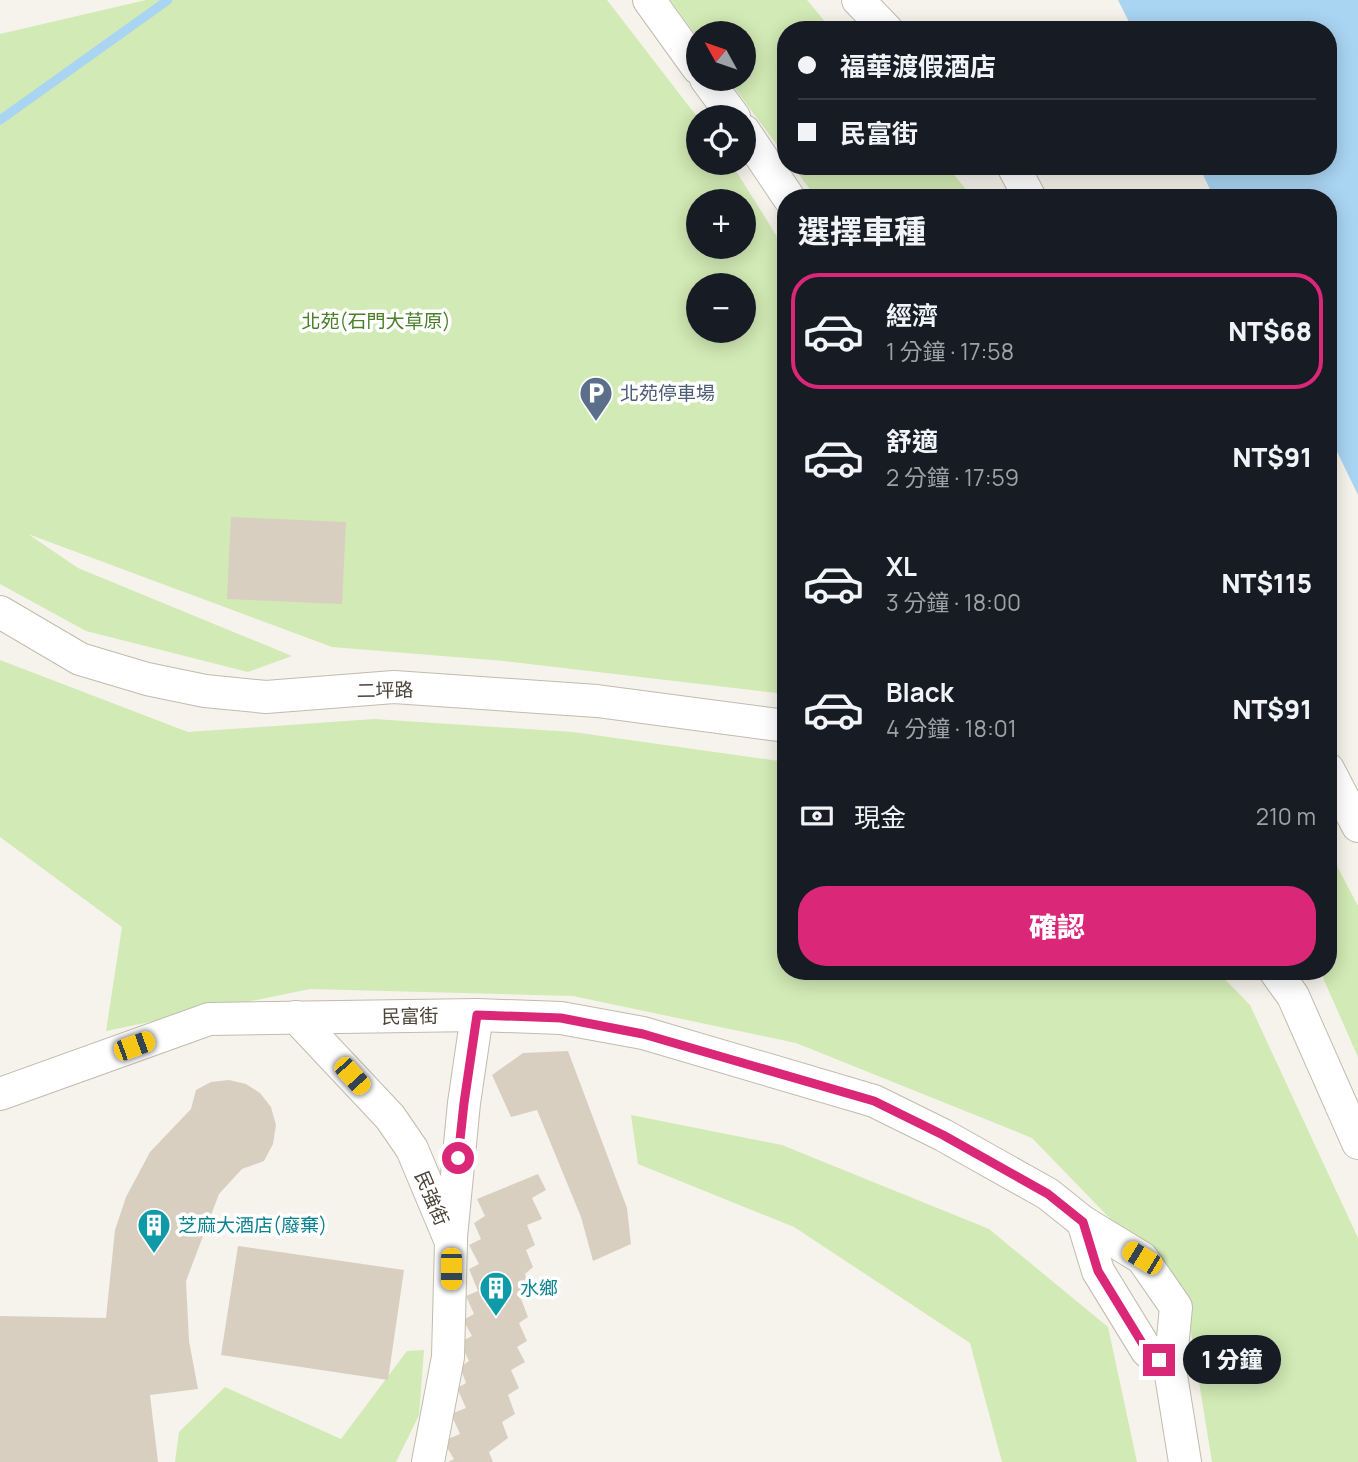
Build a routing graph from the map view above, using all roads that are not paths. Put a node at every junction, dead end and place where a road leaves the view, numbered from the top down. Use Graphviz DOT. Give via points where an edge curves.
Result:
graph roads {
  1 [pos="649,0"];
  2 [pos="858,0"];
  3 [pos="878,21"];
  4 [pos="686,51"];
  5 [pos="756,149"];
  6 [pos="783,189"];
  7 [pos="0,612"];
  8 [pos="777,725"];
  9 [pos="1337,786"];
  10 [pos="1358,826"];
  11 [pos="1281,980"];
  12 [pos="477,1015"];
  13 [pos="296,1017"];
  14 [pos="0,1094"];
  15 [pos="1358,1143"];
  16 [pos="1083,1222"];
  17 [pos="451,1242"];
  18 [pos="1170,1370"];
  19 [pos="428,1462"];
  20 [pos="1185,1462"];
  1 -- 4 [label="street"];
  2 -- 3 [label="street"];
  5 -- 6 [label="street"];
  7 -- 8 [label="street, 二坪路" via="80,659 205,691 266,696 394,687 597,701"];
  9 -- 10 [label="street"];
  11 -- 15 [label="street" via="1293,996"];
  12 -- 13 [label="street, 民富街"];
  12 -- 16 [label="street, 民富街" via="561,1018 643,1034 874,1101 1016,1174"];
  12 -- 17 [label="street"];
  13 -- 14 [label="street, 民富街" via="209,1019"];
  13 -- 17 [label="street, 民強街" via="390,1116 412,1149"];
  16 -- 18 [label="street" via="1098,1271 1147,1351"];
  16 -- 18 [label="street, 民富街" via="1142,1258 1176,1307"];
  17 -- 19 [label="street, 民強街" via="448,1357"];
  18 -- 20 [label="street, 民富街"];
}
